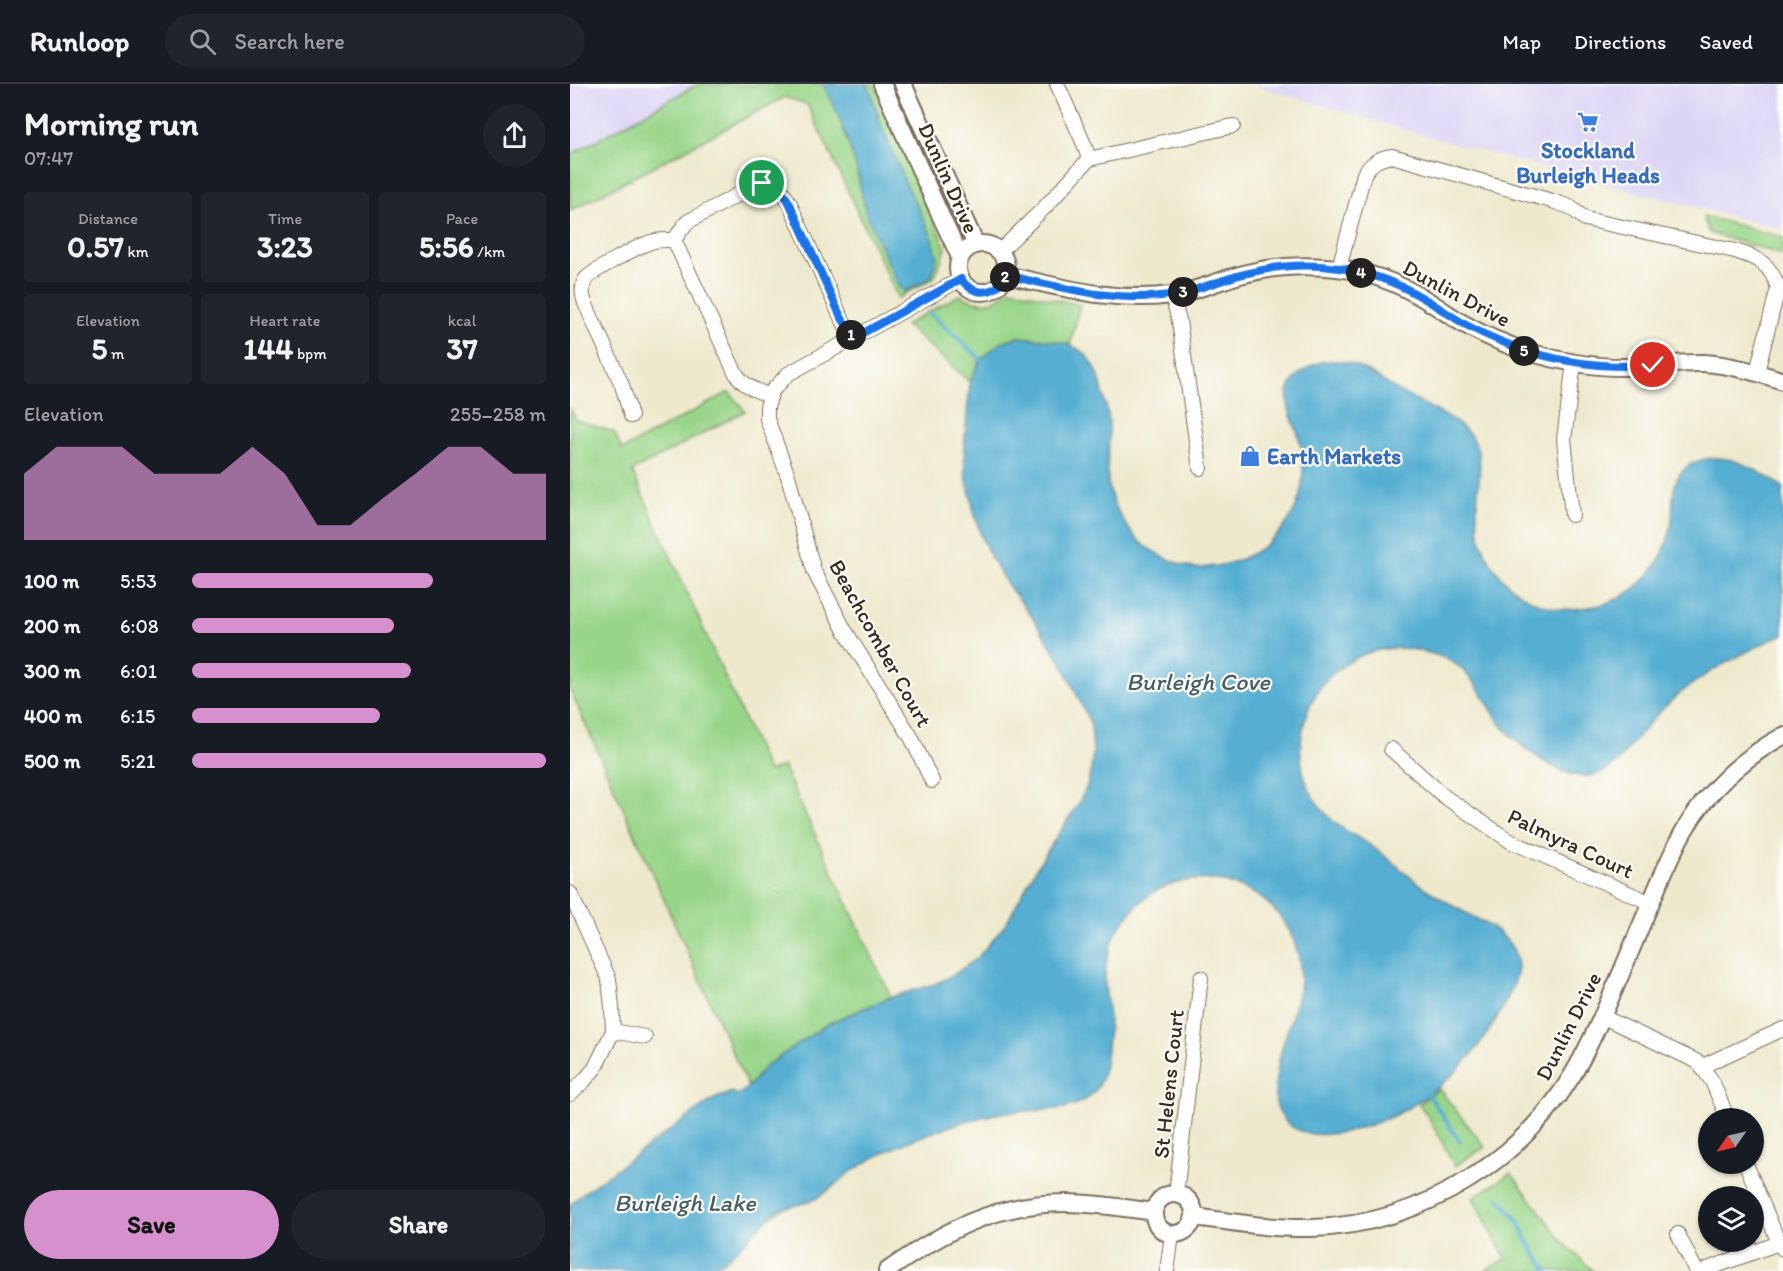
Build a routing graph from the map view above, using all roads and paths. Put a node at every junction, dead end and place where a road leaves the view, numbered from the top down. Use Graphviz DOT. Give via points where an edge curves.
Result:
graph roads {
  1 [pos="882,84"];
  2 [pos="903,84"];
  3 [pos="1057,84"];
  4 [pos="1233,126"];
  5 [pos="1089,159"];
  6 [pos="674,240"];
  7 [pos="976,245"];
  8 [pos="1000,251"];
  9 [pos="960,257"];
  10 [pos="1339,268"];
  11 [pos="1005,275"];
  12 [pos="961,279"];
  13 [pos="1172,295"];
  14 [pos="854,338"];
  15 [pos="1574,363"];
  16 [pos="1757,372"];
  17 [pos="1783,381"];
  18 [pos="770,396"];
  19 [pos="631,416"];
  20 [pos="1200,468"];
  21 [pos="1572,515"];
  22 [pos="1783,736"];
  23 [pos="1390,749"];
  24 [pos="932,781"];
  25 [pos="570,892"];
  26 [pos="1650,903"];
  27 [pos="1201,978"];
  28 [pos="1601,1016"];
  29 [pos="1783,1029"];
  30 [pos="613,1031"];
  31 [pos="645,1037"];
  32 [pos="1703,1067"];
  33 [pos="570,1094"];
  34 [pos="1723,1108"];
  35 [pos="1750,1174"];
  36 [pos="1176,1194"];
  37 [pos="1154,1212"];
  38 [pos="1194,1217"];
  39 [pos="1678,1234"];
  40 [pos="1172,1235"];
  41 [pos="1781,1246"];
  42 [pos="887,1271"];
  43 [pos="1167,1271"];
  44 [pos="1696,1271"];
  45 [pos="1702,1271"];
  1 -- 9 [label="street, Dunlin Drive"];
  2 -- 7 [label="street, Dunlin Drive"];
  3 -- 5 [label="street"];
  4 -- 5 [label="street"];
  5 -- 8 [label="street"];
  6 -- 14 [label="street" via="691,220 758,184 772,184 789,202"];
  6 -- 18 [label="street" via="739,380"];
  6 -- 19 [label="street" via="648,242 589,275 582,290"];
  7 -- 8 [label="street" via="989,245"];
  7 -- 9 [label="street"];
  8 -- 11 [label="street" via="1006,262"];
  9 -- 12 [label="street"];
  10 -- 13 [label="street, Dunlin Drive" via="1260,270"];
  10 -- 15 [label="street, Dunlin Drive" via="1403,288 1508,345"];
  10 -- 16 [label="street" via="1364,174 1374,162 1392,156 1561,204 1585,219 1735,251 1756,259 1774,276 1778,288"];
  11 -- 12 [label="street" via="998,287 984,292 970,289"];
  11 -- 13 [label="street, Dunlin Drive" via="1107,296"];
  12 -- 14 [label="street"];
  13 -- 20 [label="street"];
  14 -- 18 [label="street" via="788,374"];
  15 -- 16 [label="street, Dunlin Drive" via="1631,367 1701,363"];
  15 -- 21 [label="street" via="1564,439"];
  16 -- 17 [label="street, Dunlin Drive"];
  18 -- 24 [label="street, Beachcomber Court" via="766,412 769,427 788,476 814,572 844,629 911,737"];
  22 -- 26 [label="street, Dunlin Drive" via="1743,763 1698,810"];
  23 -- 26 [label="street, Palmyra Court" via="1445,797 1510,841"];
  25 -- 30 [label="street" via="609,979"];
  26 -- 28 [label="street, Dunlin Drive"];
  27 -- 36 [label="street, St Helens Court"];
  28 -- 32 [label="street"];
  28 -- 38 [label="street, Dunlin Drive" via="1580,1061 1544,1114 1496,1160 1442,1194 1397,1212 1334,1226 1283,1227"];
  29 -- 32 [label="street"];
  30 -- 31 [label="street"];
  30 -- 33 [label="street" via="595,1068"];
  32 -- 34 [label="street"];
  35 -- 41 [label="street"];
  36 -- 37 [label="street" via="1164,1196"];
  36 -- 38 [label="street" via="1192,1205"];
  37 -- 40 [label="street" via="1156,1225"];
  37 -- 42 [label="street" via="1066,1203 1001,1212 960,1226"];
  38 -- 40 [label="street" via="1184,1232"];
  39 -- 44 [label="street"];
  40 -- 43 [label="street"];
  41 -- 45 [label="street"];
}
